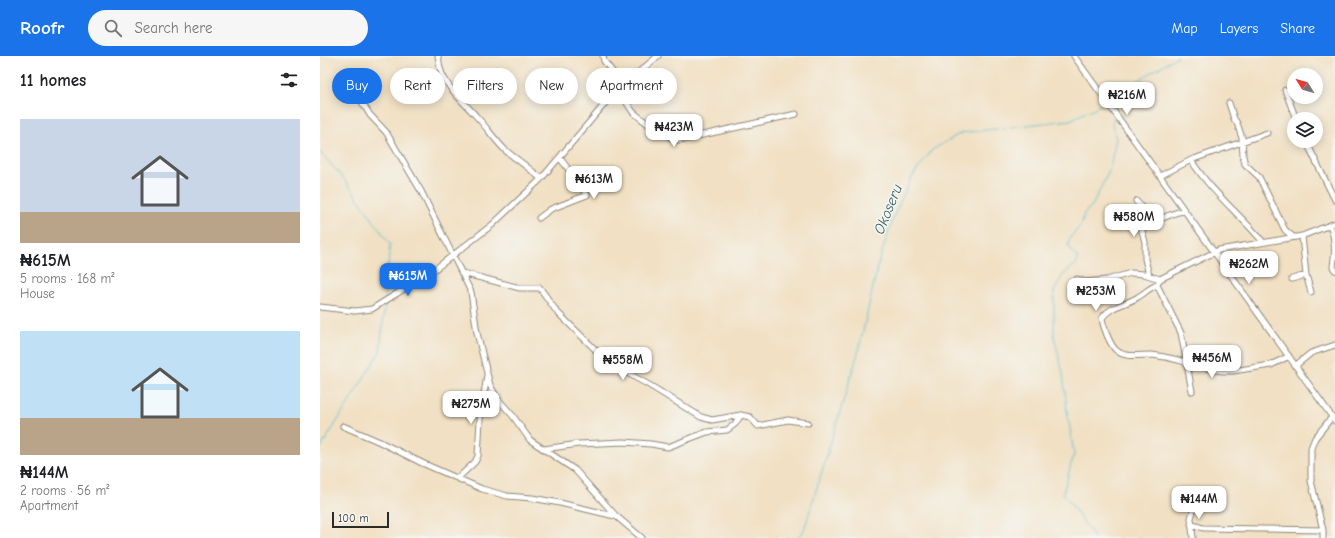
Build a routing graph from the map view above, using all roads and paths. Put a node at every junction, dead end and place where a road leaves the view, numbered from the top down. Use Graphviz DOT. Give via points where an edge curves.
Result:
graph roads {
  1 [pos="438,56"];
  2 [pos="603,56"];
  3 [pos="658,56"];
  4 [pos="1074,56"];
  5 [pos="610,68"];
  6 [pos="644,68"];
  7 [pos="1285,90"];
  8 [pos="1229,103"];
  9 [pos="363,104"];
  10 [pos="605,104"];
  11 [pos="628,104"];
  12 [pos="1293,112"];
  13 [pos="796,114"];
  14 [pos="1267,133"];
  15 [pos="1242,142"];
  16 [pos="1309,148"];
  17 [pos="560,158"];
  18 [pos="1191,160"];
  19 [pos="1160,176"];
  20 [pos="541,179"];
  21 [pos="1335,200"];
  22 [pos="1136,201"];
  23 [pos="1184,211"];
  24 [pos="540,218"];
  25 [pos="1154,220"];
  26 [pos="1332,224"];
  27 [pos="1302,236"];
  28 [pos="1293,237"];
  29 [pos="1263,242"];
  30 [pos="1214,252"];
  31 [pos="453,255"];
  32 [pos="1335,270"];
  33 [pos="462,273"];
  34 [pos="1149,275"];
  35 [pos="1306,275"];
  36 [pos="1160,278"];
  37 [pos="1077,279"];
  38 [pos="1292,280"];
  39 [pos="1157,285"];
  40 [pos="1311,292"];
  41 [pos="320,306"];
  42 [pos="1335,345"];
  43 [pos="1289,356"];
  44 [pos="1186,363"];
  45 [pos="1295,366"];
  46 [pos="488,372"];
  47 [pos="1192,391"];
  48 [pos="741,415"];
  49 [pos="1333,416"];
  50 [pos="808,423"];
  51 [pos="343,426"];
  52 [pos="544,449"];
  53 [pos="458,478"];
  54 [pos="1196,501"];
  55 [pos="616,516"];
  56 [pos="1191,524"];
  57 [pos="1323,530"];
  58 [pos="642,538"];
  59 [pos="1193,538"];
  60 [pos="1323,538"];
  1 -- 20 [label="street" via="444,77 460,99 495,140"];
  2 -- 5 [label="street"];
  3 -- 6 [label="street"];
  4 -- 19 [label="street"];
  7 -- 12 [label="street"];
  8 -- 15 [label="street"];
  9 -- 31 [label="street" via="386,132 421,191"];
  10 -- 17 [label="street"];
  11 -- 13 [label="street" via="633,112 648,124 677,140"];
  14 -- 15 [label="street"];
  15 -- 18 [label="street"];
  15 -- 28 [label="street" via="1245,164 1259,177 1285,230"];
  16 -- 21 [label="street"];
  17 -- 20 [label="street"];
  17 -- 24 [label="street" via="587,195 551,208"];
  18 -- 19 [label="street"];
  18 -- 29 [label="street" via="1208,184"];
  19 -- 23 [label="street"];
  20 -- 31 [label="street" via="492,225"];
  22 -- 25 [label="street"];
  23 -- 25 [label="street"];
  23 -- 30 [label="street"];
  25 -- 34 [label="street" via="1147,221 1141,227"];
  26 -- 27 [label="street"];
  26 -- 32 [label="street"];
  27 -- 28 [label="street"];
  27 -- 35 [label="street"];
  28 -- 29 [label="street"];
  29 -- 30 [label="street"];
  30 -- 36 [label="street"];
  30 -- 43 [label="street"];
  31 -- 33 [label="street"];
  31 -- 41 [label="street" via="430,273 372,309 355,311"];
  33 -- 46 [label="street" via="471,292 477,333"];
  33 -- 48 [label="street" via="520,288 540,288 557,312 609,363 701,417 712,420"];
  34 -- 36 [label="street"];
  34 -- 37 [label="street" via="1131,273 1108,280 1085,282"];
  35 -- 38 [label="street"];
  35 -- 40 [label="street"];
  36 -- 39 [label="street"];
  39 -- 44 [label="street" via="1181,333"];
  39 -- 44 [label="street" via="1138,298 1114,307 1105,314 1102,318 1104,329 1119,352 1131,356 1151,355"];
  42 -- 45 [label="street" via="1311,353"];
  43 -- 44 [label="street" via="1271,365 1233,371 1214,370"];
  43 -- 45 [label="street"];
  44 -- 47 [label="street"];
  45 -- 49 [label="street"];
  46 -- 52 [label="street" via="492,392 530,440"];
  46 -- 53 [label="street" via="479,427 478,456"];
  48 -- 50 [label="street" via="750,417 758,426 788,420"];
  48 -- 52 [label="street" via="736,424 727,430 707,432 668,447 623,442"];
  49 -- 57 [label="street" via="1315,438 1311,448 1311,482"];
  51 -- 53 [label="street"];
  52 -- 55 [label="street" via="575,470"];
  53 -- 55 [label="street" via="482,489 507,496 560,503"];
  54 -- 56 [label="street"];
  55 -- 58 [label="street"];
  56 -- 57 [label="street" via="1203,528"];
  56 -- 59 [label="street"];
  57 -- 60 [label="street"];
}
